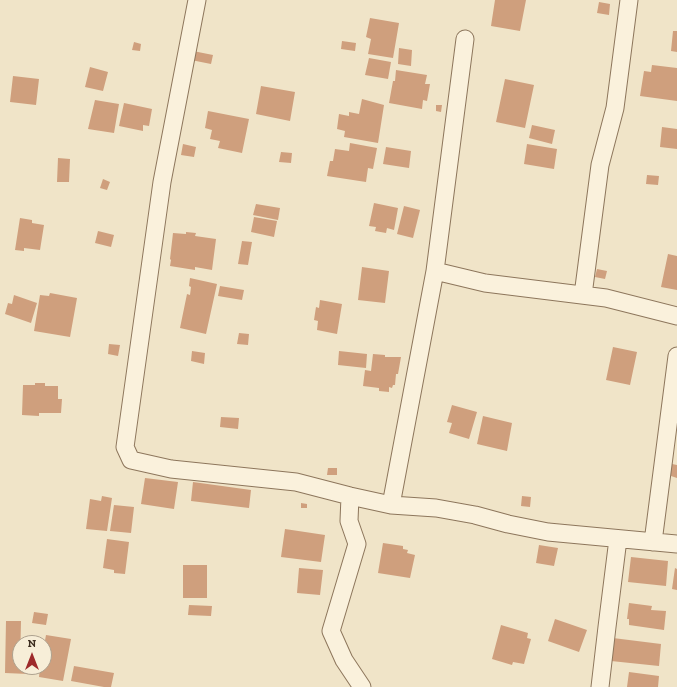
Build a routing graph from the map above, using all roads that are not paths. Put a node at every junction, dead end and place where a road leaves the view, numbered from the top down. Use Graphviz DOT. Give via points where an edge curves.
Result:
graph roads {
  1 [pos="197,0"];
  2 [pos="629,0"];
  3 [pos="465,39"];
  4 [pos="435,271"];
  5 [pos="583,295"];
  6 [pos="677,316"];
  7 [pos="677,356"];
  8 [pos="350,496"];
  9 [pos="392,505"];
  10 [pos="618,539"];
  11 [pos="653,542"];
  12 [pos="677,544"];
  13 [pos="362,687"];
  14 [pos="600,687"];
  1 -- 8 [label="street" via="162,182 125,447 131,460 171,469 296,482"];
  2 -- 5 [label="street" via="616,108 600,165"];
  3 -- 4 [label="street"];
  4 -- 5 [label="street" via="486,283"];
  4 -- 9 [label="street"];
  5 -- 6 [label="street" via="606,298"];
  7 -- 11 [label="street"];
  8 -- 9 [label="street"];
  8 -- 13 [label="street" via="349,521 357,544 331,631 344,660"];
  9 -- 10 [label="street" via="436,508 548,532"];
  10 -- 11 [label="street"];
  10 -- 14 [label="street"];
  11 -- 12 [label="street"];
}
